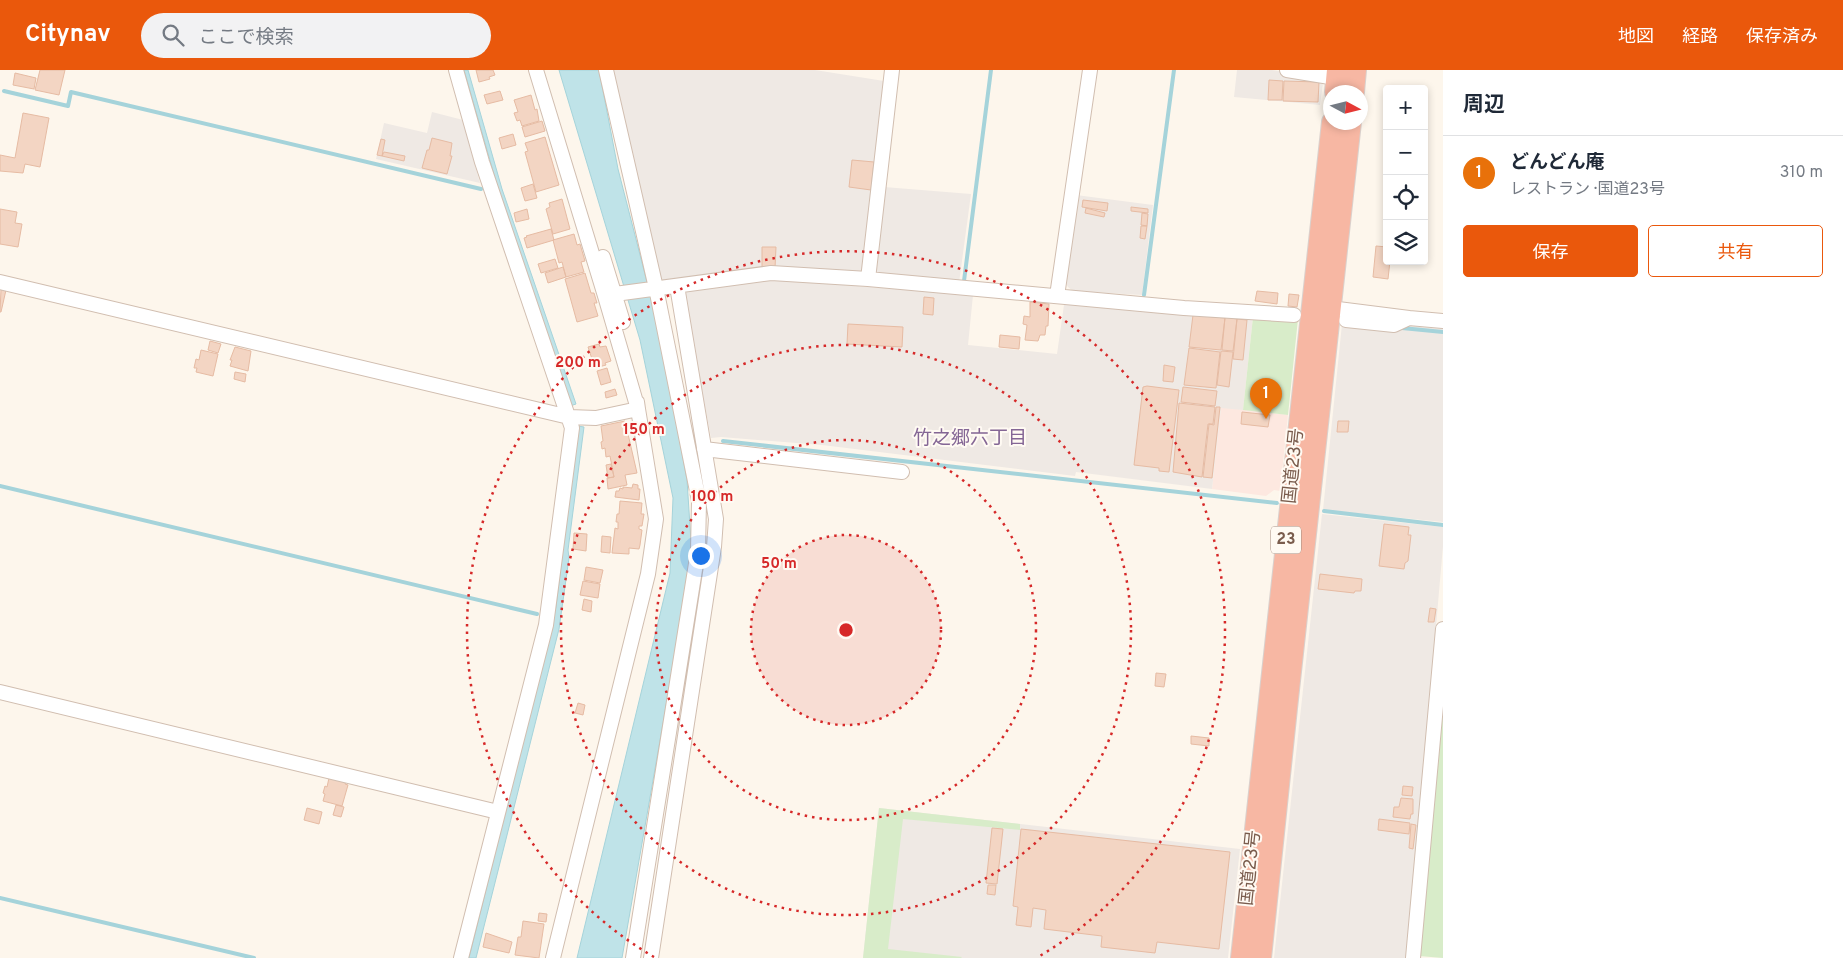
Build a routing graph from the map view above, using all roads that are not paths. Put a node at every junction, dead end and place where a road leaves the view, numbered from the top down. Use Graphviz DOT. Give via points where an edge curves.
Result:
graph roads {
  1 [pos="456,70"];
  2 [pos="536,70"];
  3 [pos="606,70"];
  4 [pos="892,70"];
  5 [pos="1090,70"];
  6 [pos="1287,70"];
  7 [pos="1356,70"];
  8 [pos="1336,80"];
  9 [pos="1355,85"];
  10 [pos="1331,130"];
  11 [pos="1350,130"];
  12 [pos="575,196"];
  13 [pos="868,279"];
  14 [pos="0,282"];
  15 [pos="677,286"];
  16 [pos="656,288"];
  17 [pos="618,293"];
  18 [pos="1057,296"];
  19 [pos="1330,308"];
  20 [pos="1294,315"];
  21 [pos="1409,318"];
  22 [pos="1346,320"];
  23 [pos="1443,321"];
  24 [pos="638,410"];
  25 [pos="568,417"];
  26 [pos="704,449"];
  27 [pos="902,472"];
  28 [pos="1443,629"];
  29 [pos="0,692"];
  30 [pos="498,812"];
  31 [pos="461,958"];
  32 [pos="553,958"];
  33 [pos="633,958"];
  34 [pos="651,958"];
  35 [pos="1241,958"];
  36 [pos="1261,958"];
  37 [pos="1413,958"];
  1 -- 25 [label="street" via="482,162"];
  2 -- 12 [label="street"];
  3 -- 16 [label="street"];
  4 -- 13 [label="street"];
  5 -- 18 [label="street"];
  6 -- 8 [label="street"];
  7 -- 9 [label="highway"];
  10 -- 35 [label="highway, 国道23号 / 23"];
  11 -- 19 [label="highway, 国道23号 / 23"];
  12 -- 17 [label="street" via="593,224"];
  12 -- 24 [label="street"];
  13 -- 15 [label="street" via="771,274"];
  13 -- 18 [label="street"];
  14 -- 25 [label="street"];
  15 -- 16 [label="street"];
  15 -- 26 [label="street"];
  16 -- 17 [label="street"];
  16 -- 33 [label="street" via="699,501 698,552"];
  17 -- 24 [label="street" via="634,365"];
  18 -- 20 [label="street"];
  19 -- 21 [label="street"];
  19 -- 36 [label="highway, 国道23号 / 23"];
  21 -- 22 [label="street" via="1394,324"];
  21 -- 23 [label="street"];
  24 -- 25 [label="street" via="596,418"];
  24 -- 32 [label="street" via="656,520 654,545"];
  25 -- 30 [label="street" via="572,428 547,618"];
  26 -- 27 [label="street"];
  26 -- 34 [label="street" via="716,519 714,547"];
  28 -- 37 [label="street"];
  29 -- 30 [label="street"];
  30 -- 31 [label="street"];
}
